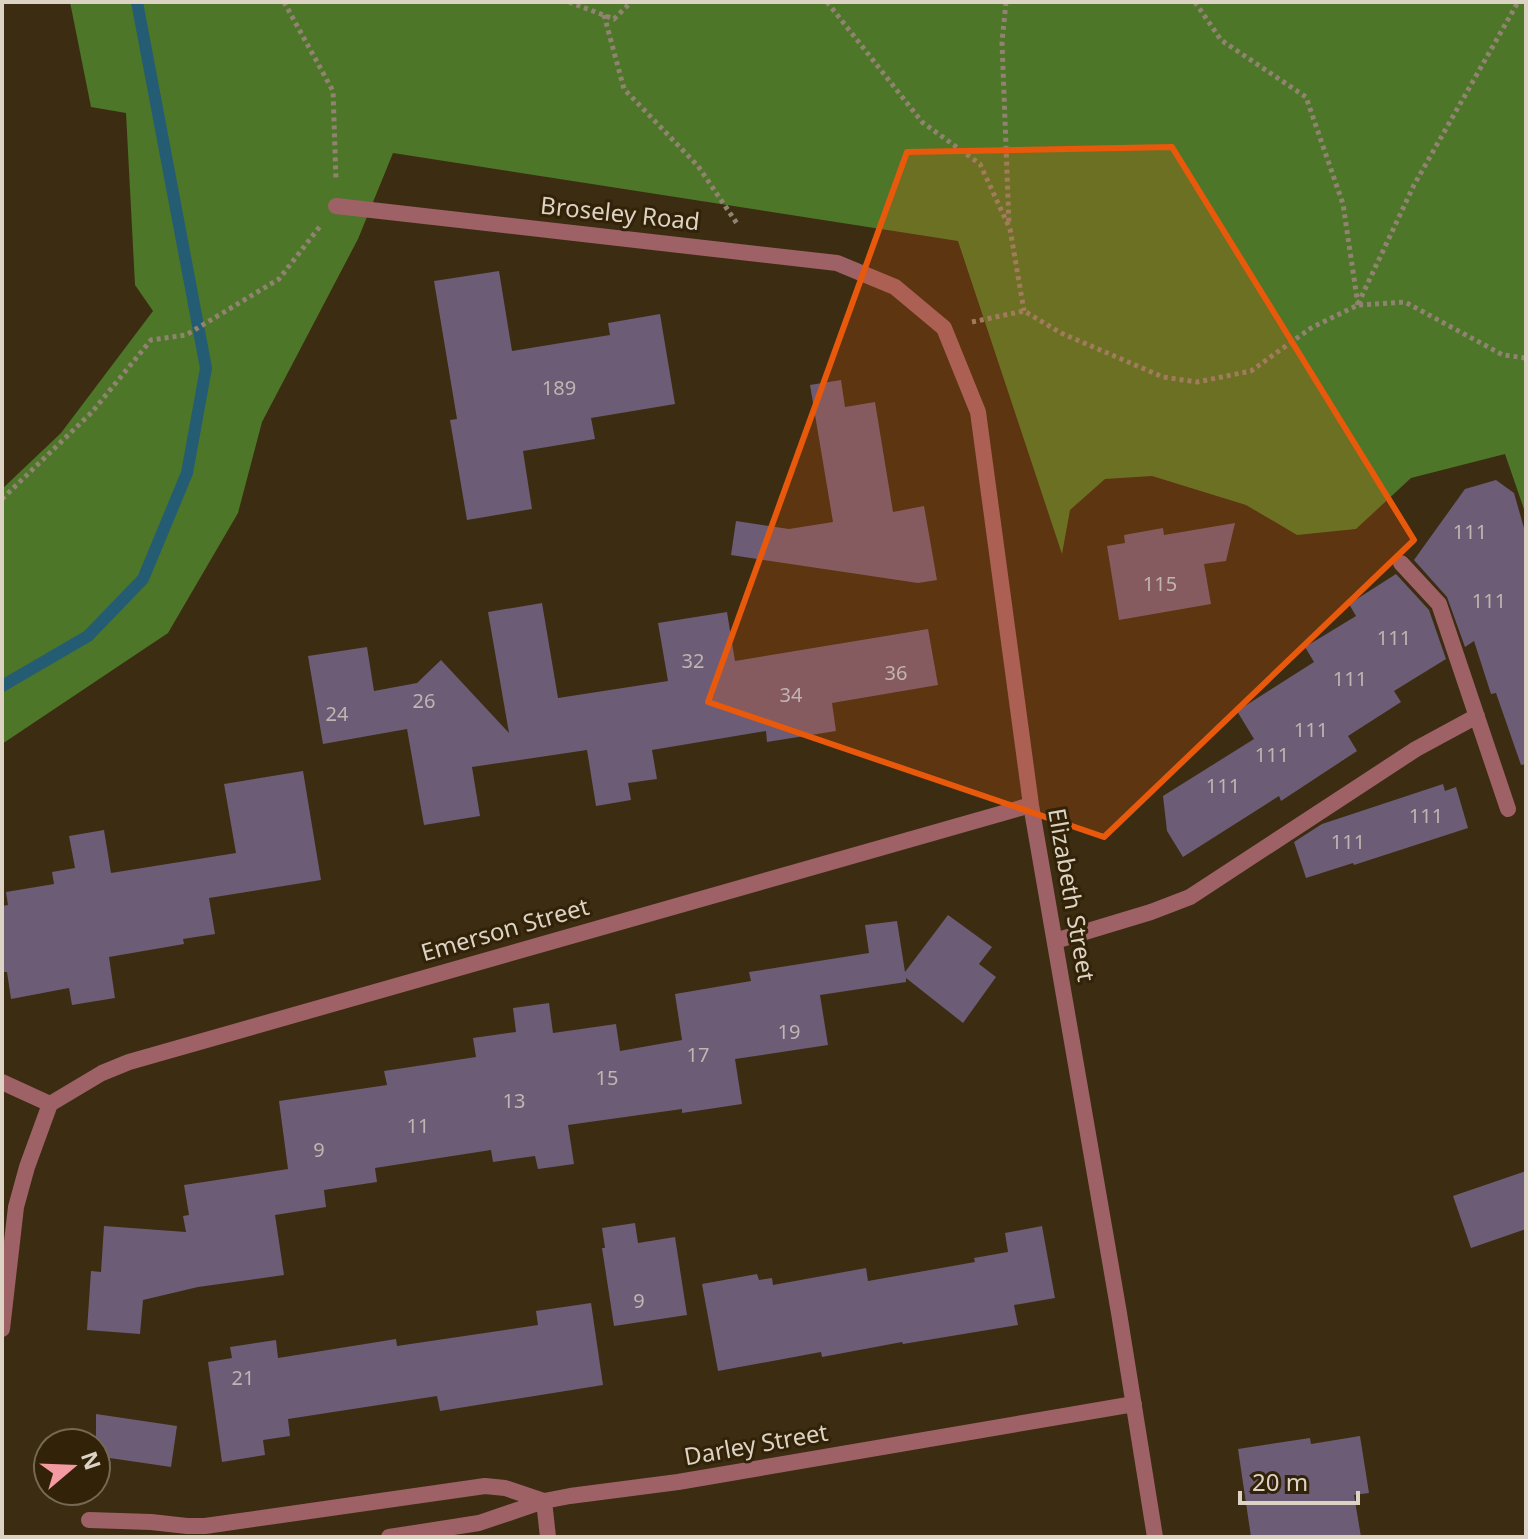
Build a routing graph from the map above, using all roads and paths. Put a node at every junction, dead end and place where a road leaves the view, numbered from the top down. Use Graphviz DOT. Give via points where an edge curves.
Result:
graph roads {
  1 [pos="284,2"];
  2 [pos="569,2"];
  3 [pos="631,2"];
  4 [pos="827,2"];
  5 [pos="1006,2"];
  6 [pos="1195,2"];
  7 [pos="1518,2"];
  8 [pos="604,15"];
  9 [pos="336,206"];
  10 [pos="1010,229"];
  11 [pos="759,254"];
  12 [pos="895,287"];
  13 [pos="1358,305"];
  14 [pos="1024,311"];
  15 [pos="944,328"];
  16 [pos="1526,358"];
  17 [pos="2,499"];
  18 [pos="1401,563"];
  19 [pos="1477,716"];
  20 [pos="1031,805"];
  21 [pos="1508,809"];
  22 [pos="1055,941"];
  23 [pos="2,1082"];
  24 [pos="50,1104"];
  25 [pos="2,1329"];
  26 [pos="1134,1404"];
  27 [pos="544,1501"];
  28 [pos="89,1520"];
  29 [pos="389,1537"];
  30 [pos="548,1537"];
  31 [pos="1155,1537"];
  1 -- 9 [label="path" via="333,91"];
  2 -- 8 [label="path"];
  3 -- 8 [label="path" via="614,19"];
  4 -- 10 [label="path" via="922,122 980,164"];
  5 -- 10 [label="path" via="1002,42"];
  6 -- 13 [label="path" via="1221,40 1306,97 1343,204"];
  7 -- 13 [label="path" via="1414,185"];
  8 -- 11 [label="path" via="624,89 698,166"];
  9 -- 11 [label="street, Broseley Road"];
  9 -- 17 [label="path" via="279,279 186,335 151,340 92,412"];
  10 -- 14 [label="path"];
  11 -- 12 [label="street, Broseley Road" via="837,263"];
  12 -- 15 [label="street, Elizabeth Street"];
  13 -- 14 [label="path" via="1311,328 1251,371 1197,382 1163,377 1061,333"];
  13 -- 16 [label="path" via="1405,302 1503,355"];
  14 -- 15 [label="path"];
  15 -- 20 [label="street, Elizabeth Street" via="978,412"];
  18 -- 19 [label="street" via="1439,604"];
  19 -- 21 [label="street"];
  19 -- 22 [label="street" via="1365,781 1190,897"];
  20 -- 22 [label="street, Elizabeth Street"];
  20 -- 24 [label="street, Emerson Street" via="129,1062"];
  22 -- 26 [label="street, Elizabeth Street"];
  23 -- 24 [label="street"];
  24 -- 25 [label="street" via="18,1198"];
  26 -- 27 [label="street, Darley Street"];
  26 -- 31 [label="street, Elizabeth Street"];
  27 -- 28 [label="street" via="485,1486 205,1526"];
  27 -- 29 [label="street, Darley Street" via="479,1523"];
  27 -- 30 [label="street"];
}
